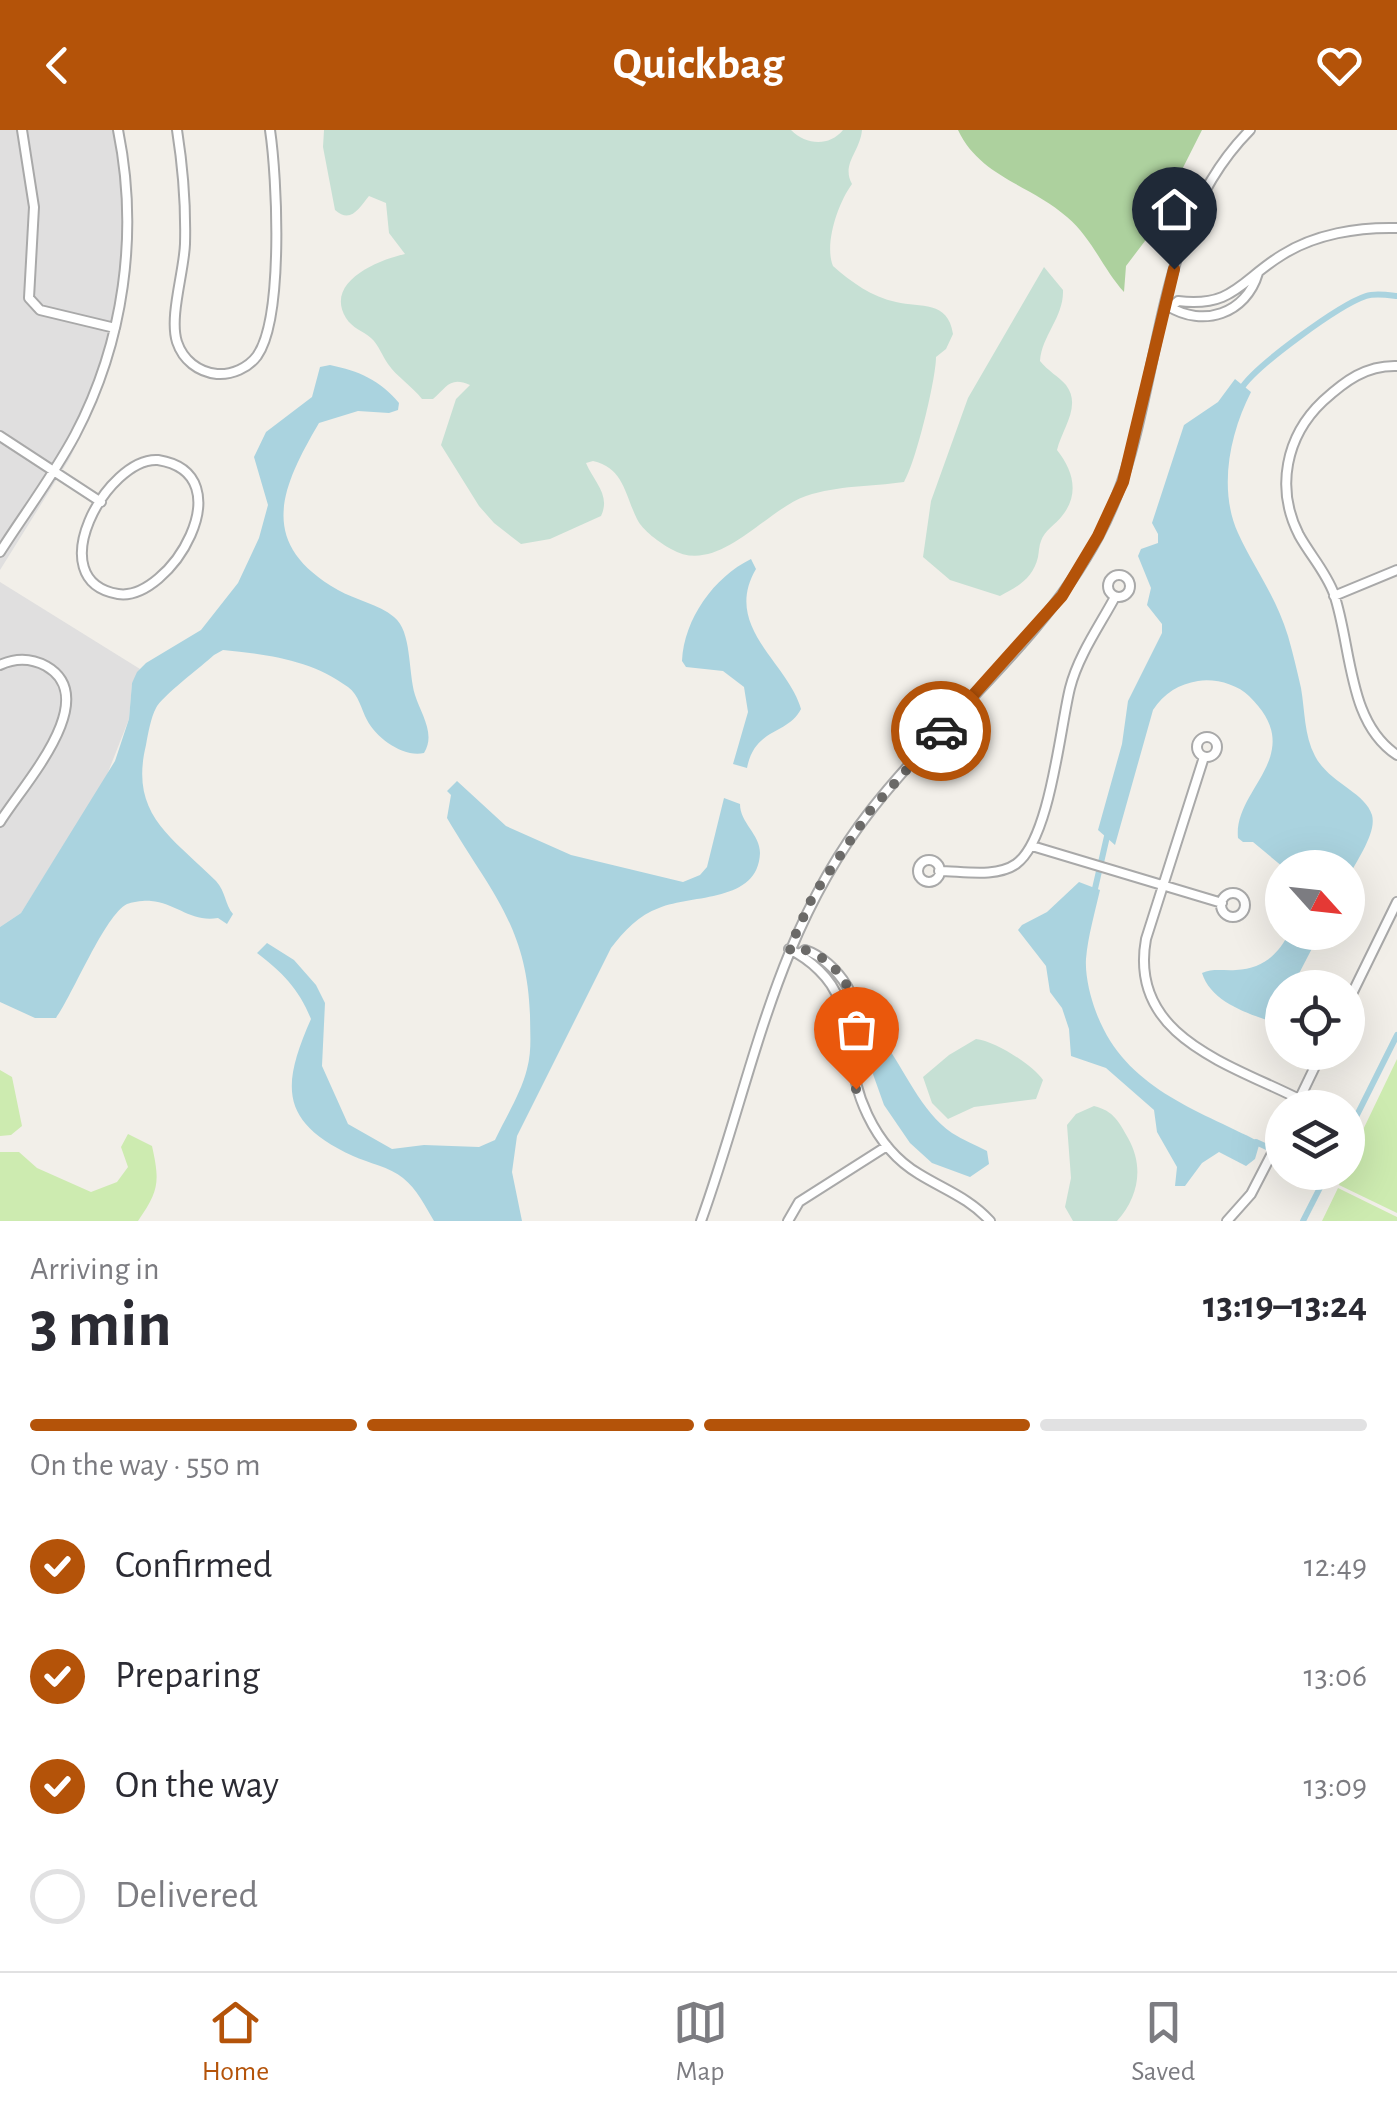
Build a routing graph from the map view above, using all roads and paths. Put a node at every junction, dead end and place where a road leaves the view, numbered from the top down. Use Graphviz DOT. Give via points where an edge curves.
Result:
graph roads {
  1 [pos="22,130"];
  2 [pos="118,130"];
  3 [pos="177,130"];
  4 [pos="270,130"];
  5 [pos="1250,130"];
  6 [pos="1397,228"];
  7 [pos="1258,273"];
  8 [pos="1214,302"];
  9 [pos="1168,306"];
  10 [pos="1217,315"];
  11 [pos="115,328"];
  12 [pos="1397,366"];
  13 [pos="0,436"];
  14 [pos="54,470"];
  15 [pos="101,502"];
  16 [pos="0,552"];
  17 [pos="1397,570"];
  18 [pos="1115,596"];
  19 [pos="1334,596"];
  20 [pos="0,665"];
  21 [pos="1397,755"];
  22 [pos="1204,756"];
  23 [pos="0,822"];
  24 [pos="1032,846"];
  25 [pos="939,871"];
  26 [pos="1161,885"];
  27 [pos="1397,902"];
  28 [pos="1222,903"];
  29 [pos="789,949"];
  30 [pos="799,954"];
  31 [pos="1364,970"];
  32 [pos="852,998"];
  33 [pos="839,1002"];
  34 [pos="853,1039"];
  35 [pos="1274,1090"];
  36 [pos="888,1146"];
  37 [pos="1265,1168"];
  38 [pos="701,1221"];
  39 [pos="788,1221"];
  40 [pos="990,1221"];
  41 [pos="1228,1221"];
  1 -- 11 [label="street" via="34,207 29,298 40,310"];
  2 -- 11 [label="street" via="128,238"];
  3 -- 4 [label="street" via="185,207 176,340 191,363 224,374 255,358 266,333 276,234"];
  5 -- 9 [label="street" via="1226,158 1184,239"];
  6 -- 7 [label="street" via="1329,236"];
  7 -- 8 [label="street"];
  7 -- 10 [label="street" via="1248,297"];
  8 -- 9 [label="street"];
  8 -- 10 [label="street"];
  9 -- 10 [label="street" via="1184,316"];
  9 -- 29 [label="street" via="1123,482 1098,536 1062,596 870,811 813,896"];
  11 -- 14 [label="street" via="93,397"];
  12 -- 19 [label="street" via="1365,370 1312,410 1288,458 1290,513"];
  13 -- 14 [label="street"];
  14 -- 15 [label="street"];
  14 -- 16 [label="street"];
  15 -- 15 [label="street" via="127,468 158,460 186,472 200,509 160,578 126,594 94,583 82,559 82,537"];
  17 -- 19 [label="street"];
  18 -- 24 [label="street" via="1071,684"];
  19 -- 21 [label="street" via="1364,716"];
  20 -- 23 [label="street" via="19,660 50,669 68,706 58,733"];
  22 -- 26 [label="street"];
  24 -- 25 [label="street" via="1001,871"];
  24 -- 26 [label="street"];
  26 -- 28 [label="street"];
  26 -- 35 [label="street" via="1143,965 1157,1011 1188,1042"];
  27 -- 31 [label="street"];
  29 -- 30 [label="street"];
  29 -- 38 [label="street"];
  30 -- 32 [label="street" via="805,950 828,960"];
  30 -- 33 [label="street" via="824,976"];
  32 -- 33 [label="street"];
  32 -- 34 [label="street"];
  33 -- 34 [label="street"];
  34 -- 36 [label="street" via="856,1089"];
  36 -- 39 [label="street" via="800,1202"];
  36 -- 40 [label="street"];
  37 -- 41 [label="street"];
}
